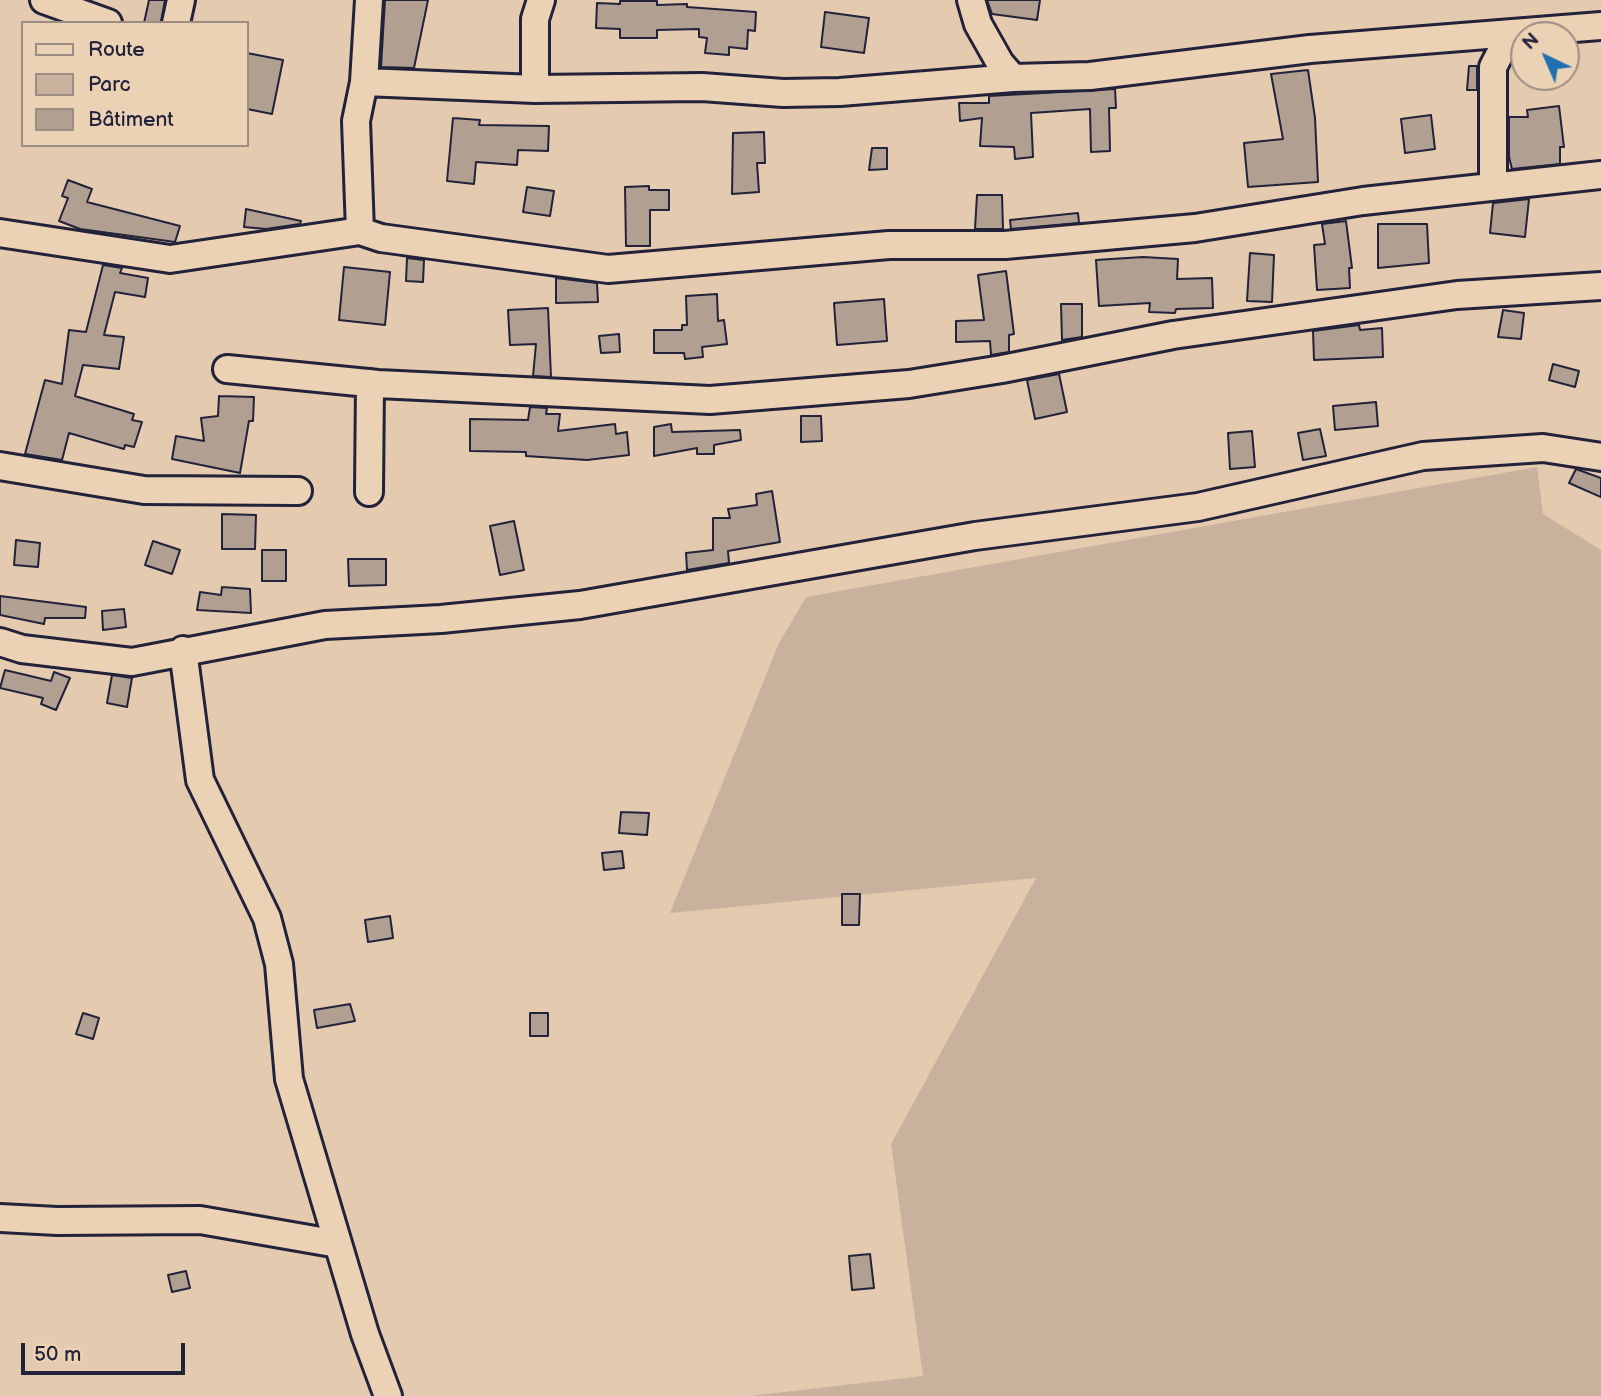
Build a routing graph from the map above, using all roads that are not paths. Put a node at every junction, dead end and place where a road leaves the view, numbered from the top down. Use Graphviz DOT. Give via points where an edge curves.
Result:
graph roads {
  1 [pos="44,0"];
  2 [pos="181,0"];
  3 [pos="369,0"];
  4 [pos="541,0"];
  5 [pos="971,0"];
  6 [pos="102,21"];
  7 [pos="176,21"];
  8 [pos="1601,26"];
  9 [pos="1580,28"];
  10 [pos="1510,34"];
  11 [pos="1013,78"];
  12 [pos="364,82"];
  13 [pos="535,89"];
  14 [pos="1601,174"];
  15 [pos="1493,184"];
  16 [pos="360,231"];
  17 [pos="0,233"];
  18 [pos="1601,286"];
  19 [pos="227,369"];
  20 [pos="370,383"];
  21 [pos="1601,457"];
  22 [pos="0,466"];
  23 [pos="298,491"];
  24 [pos="369,492"];
  25 [pos="0,642"];
  26 [pos="183,650"];
  27 [pos="0,1218"];
  28 [pos="338,1244"];
  29 [pos="388,1396"];
  1 -- 6 [label="street"];
  2 -- 7 [label="street"];
  3 -- 12 [label="street"];
  4 -- 13 [label="street" via="535,19"];
  5 -- 11 [label="street" via="978,24"];
  8 -- 9 [label="street"];
  10 -- 11 [label="street" via="1310,49 1090,76"];
  10 -- 15 [label="street" via="1493,67"];
  11 -- 13 [label="street" via="783,93 702,87"];
  12 -- 13 [label="street"];
  12 -- 16 [label="street" via="356,121"];
  14 -- 15 [label="street"];
  15 -- 16 [label="street" via="1195,228 1004,245 889,246 608,269 381,238"];
  16 -- 17 [label="street" via="170,259"];
  18 -- 20 [label="street" via="1457,295 1173,335 909,384 710,400"];
  19 -- 20 [label="street"];
  20 -- 24 [label="street"];
  21 -- 26 [label="street" via="1543,447 1423,456 1198,508 975,536 580,605 325,625"];
  22 -- 23 [label="street" via="144,490"];
  25 -- 26 [label="street" via="22,649 132,662"];
  26 -- 28 [label="street" via="200,780 267,918 279,964 289,1079"];
  27 -- 28 [label="street" via="200,1220"];
  28 -- 29 [label="street"];
}
